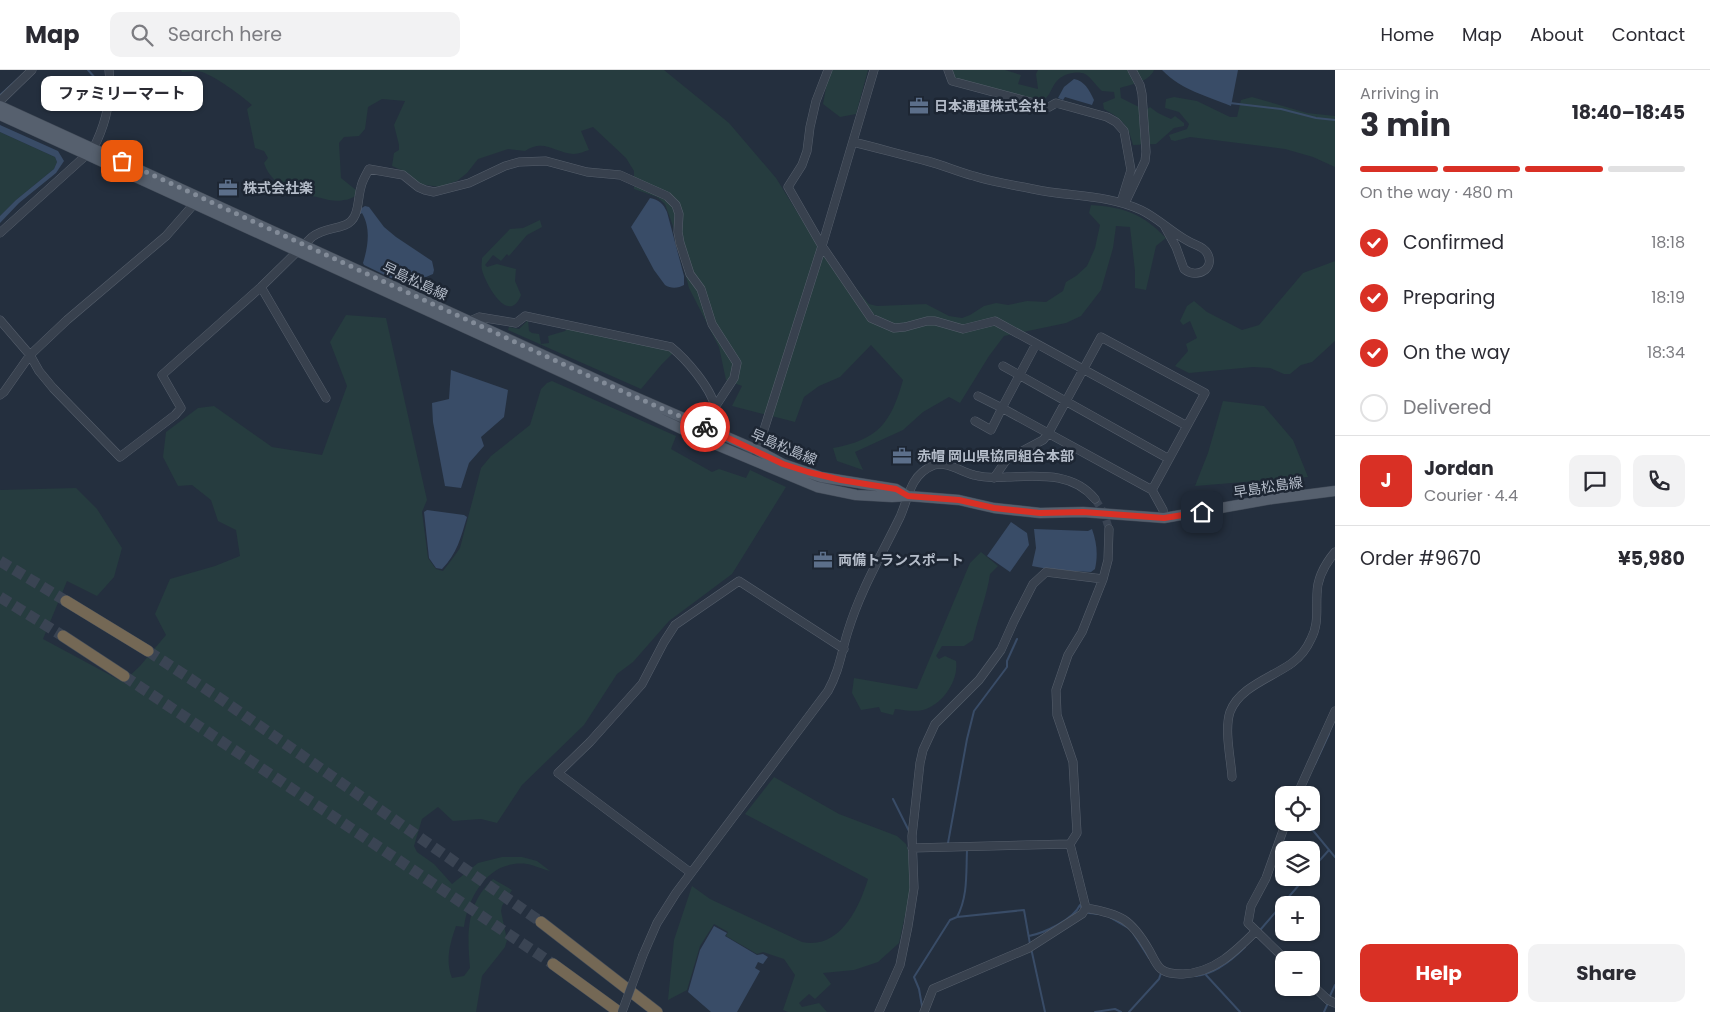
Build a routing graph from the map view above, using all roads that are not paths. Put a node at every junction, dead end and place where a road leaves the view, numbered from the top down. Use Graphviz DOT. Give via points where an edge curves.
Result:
graph roads {
  1 [pos="32,70"];
  2 [pos="109,70"];
  3 [pos="828,70"];
  4 [pos="874,70"];
  5 [pos="948,70"];
  6 [pos="1132,70"];
  7 [pos="0,101"];
  8 [pos="0,106"];
  9 [pos="0,115"];
  10 [pos="853,142"];
  11 [pos="90,152"];
  12 [pos="1123,202"];
  13 [pos="194,204"];
  14 [pos="1164,225"];
  15 [pos="0,233"];
  16 [pos="822,246"];
  17 [pos="302,248"];
  18 [pos="261,287"];
  19 [pos="0,320"];
  20 [pos="470,321"];
  21 [pos="1036,344"];
  22 [pos="30,355"];
  23 [pos="1003,366"];
  24 [pos="1083,370"];
  25 [pos="1020,375"];
  26 [pos="0,395"];
  27 [pos="978,396"];
  28 [pos="326,398"];
  29 [pos="1066,402"];
  30 [pos="714,408"];
  31 [pos="1002,408"];
  32 [pos="975,421"];
  33 [pos="1187,426"];
  34 [pos="711,430"];
  35 [pos="1048,434"];
  36 [pos="706,441"];
  37 [pos="757,450"];
  38 [pos="1169,458"];
  39 [pos="753,462"];
  40 [pos="994,478"];
  41 [pos="1152,490"];
  42 [pos="1335,491"];
  43 [pos="908,496"];
  44 [pos="1095,499"];
  45 [pos="1164,518"];
  46 [pos="1108,529"];
  47 [pos="1335,552"];
  48 [pos="1103,579"];
  49 [pos="66,601"];
  50 [pos="63,636"];
  51 [pos="844,648"];
  52 [pos="148,651"];
  53 [pos="124,676"];
  54 [pos="1335,711"];
  55 [pos="1232,777"];
  56 [pos="1301,786"];
  57 [pos="1283,831"];
  58 [pos="1070,844"];
  59 [pos="912,848"];
  60 [pos="691,873"];
  61 [pos="1086,908"];
  62 [pos="541,922"];
  63 [pos="1256,931"];
  64 [pos="1277,951"];
  65 [pos="553,964"];
  66 [pos="1320,991"];
  67 [pos="1333,1001"];
  68 [pos="620,1012"];
  69 [pos="657,1012"];
  70 [pos="879,1012"];
  71 [pos="924,1012"];
  1 -- 7 [label="street"];
  2 -- 11 [label="street" via="108,107 100,136"];
  3 -- 16 [label="street" via="816,101 807,151 788,187"];
  4 -- 10 [label="street"];
  5 -- 12 [label="street" via="952,80 1049,107 1056,103 1116,122 1124,131 1132,170"];
  6 -- 12 [label="street" via="1142,94 1146,152 1142,169"];
  8 -- 11 [label="main road, 早島松島線"];
  9 -- 11 [label="main road, 早島松島線"];
  10 -- 12 [label="street" via="997,182"];
  10 -- 16 [label="street"];
  11 -- 13 [label="main road, 早島松島線"];
  11 -- 15 [label="street"];
  11 -- 17 [label="main road, 早島松島線"];
  12 -- 14 [label="street"];
  13 -- 17 [label="main road, 早島松島線"];
  13 -- 22 [label="street" via="166,236"];
  14 -- 14 [label="street" via="1204,249 1209,257 1206,269 1193,274 1184,268"];
  16 -- 21 [label="street" via="871,318 894,328 927,321 963,329 995,321"];
  16 -- 37 [label="street"];
  17 -- 18 [label="street"];
  17 -- 20 [label="main road, 早島松島線"];
  17 -- 30 [label="street" via="320,232 350,221 369,169 403,175 424,190 434,192 469,184 505,166 531,161 546,161 628,178 667,196 676,205 680,243 690,274 701,290 712,324 737,363 734,378"];
  17 -- 36 [label="main road, 早島松島線"];
  18 -- 22 [label="street" via="162,375 181,408 120,457 53,388"];
  18 -- 28 [label="street"];
  19 -- 22 [label="street"];
  20 -- 30 [label="street" via="479,317 516,323 525,316 671,347 700,380"];
  20 -- 34 [label="main road, 早島松島線"];
  21 -- 24 [label="street"];
  21 -- 25 [label="street"];
  22 -- 26 [label="street"];
  23 -- 25 [label="street"];
  24 -- 29 [label="street"];
  24 -- 33 [label="street"];
  24 -- 33 [label="street" via="1101,337 1205,393"];
  25 -- 29 [label="street"];
  25 -- 31 [label="street"];
  27 -- 31 [label="street"];
  29 -- 35 [label="street"];
  29 -- 38 [label="street"];
  30 -- 34 [label="street"];
  31 -- 32 [label="street" via="990,430"];
  31 -- 35 [label="street"];
  33 -- 38 [label="street"];
  34 -- 36 [label="street"];
  34 -- 37 [label="main road, 早島松島線"];
  35 -- 40 [label="street" via="1043,440 1007,459"];
  35 -- 41 [label="street"];
  36 -- 39 [label="main road, 早島松島線"];
  37 -- 39 [label="street"];
  37 -- 43 [label="main road, 早島松島線" via="783,464 821,477 896,489"];
  38 -- 41 [label="street"];
  39 -- 43 [label="main road, 早島松島線" via="817,487 856,495"];
  40 -- 43 [label="street" via="973,475 943,464 933,465 914,482"];
  40 -- 44 [label="street" via="1061,478 1080,486"];
  41 -- 45 [label="street"];
  42 -- 45 [label="main road, 早島松島線"];
  43 -- 45 [label="main road, 早島松島線" via="959,500 1040,513 1083,512"];
  43 -- 51 [label="street" via="868,580"];
  46 -- 48 [label="street" via="1108,560"];
  47 -- 55 [label="street" via="1319,576 1316,626 1304,650 1293,662 1245,693 1230,712"];
  48 -- 58 [label="street" via="1082,632 1068,655 1056,690 1057,715 1073,762 1077,833"];
  48 -- 59 [label="street" via="1046,572 1033,584 1001,650 979,680 935,724 920,762"];
  49 -- 52 [label="highway"];
  50 -- 53 [label="highway"];
  51 -- 60 [label="street" via="835,678 818,706"];
  51 -- 60 [label="street" via="739,581 675,625 642,684 558,773"];
  54 -- 56 [label="street"];
  57 -- 63 [label="street" via="1266,878 1251,906 1248,923"];
  58 -- 59 [label="street"];
  58 -- 61 [label="street"];
  59 -- 70 [label="street" via="914,888 900,965"];
  60 -- 68 [label="street, bridge" via="653,930"];
  61 -- 63 [label="street" via="1104,911 1132,925 1160,968 1170,973 1195,974 1207,970"];
  61 -- 71 [label="street" via="1082,914 1031,947 933,989"];
  62 -- 69 [label="highway"];
  63 -- 64 [label="street"];
  65 -- 68 [label="highway"];
  66 -- 67 [label="street"];
}
